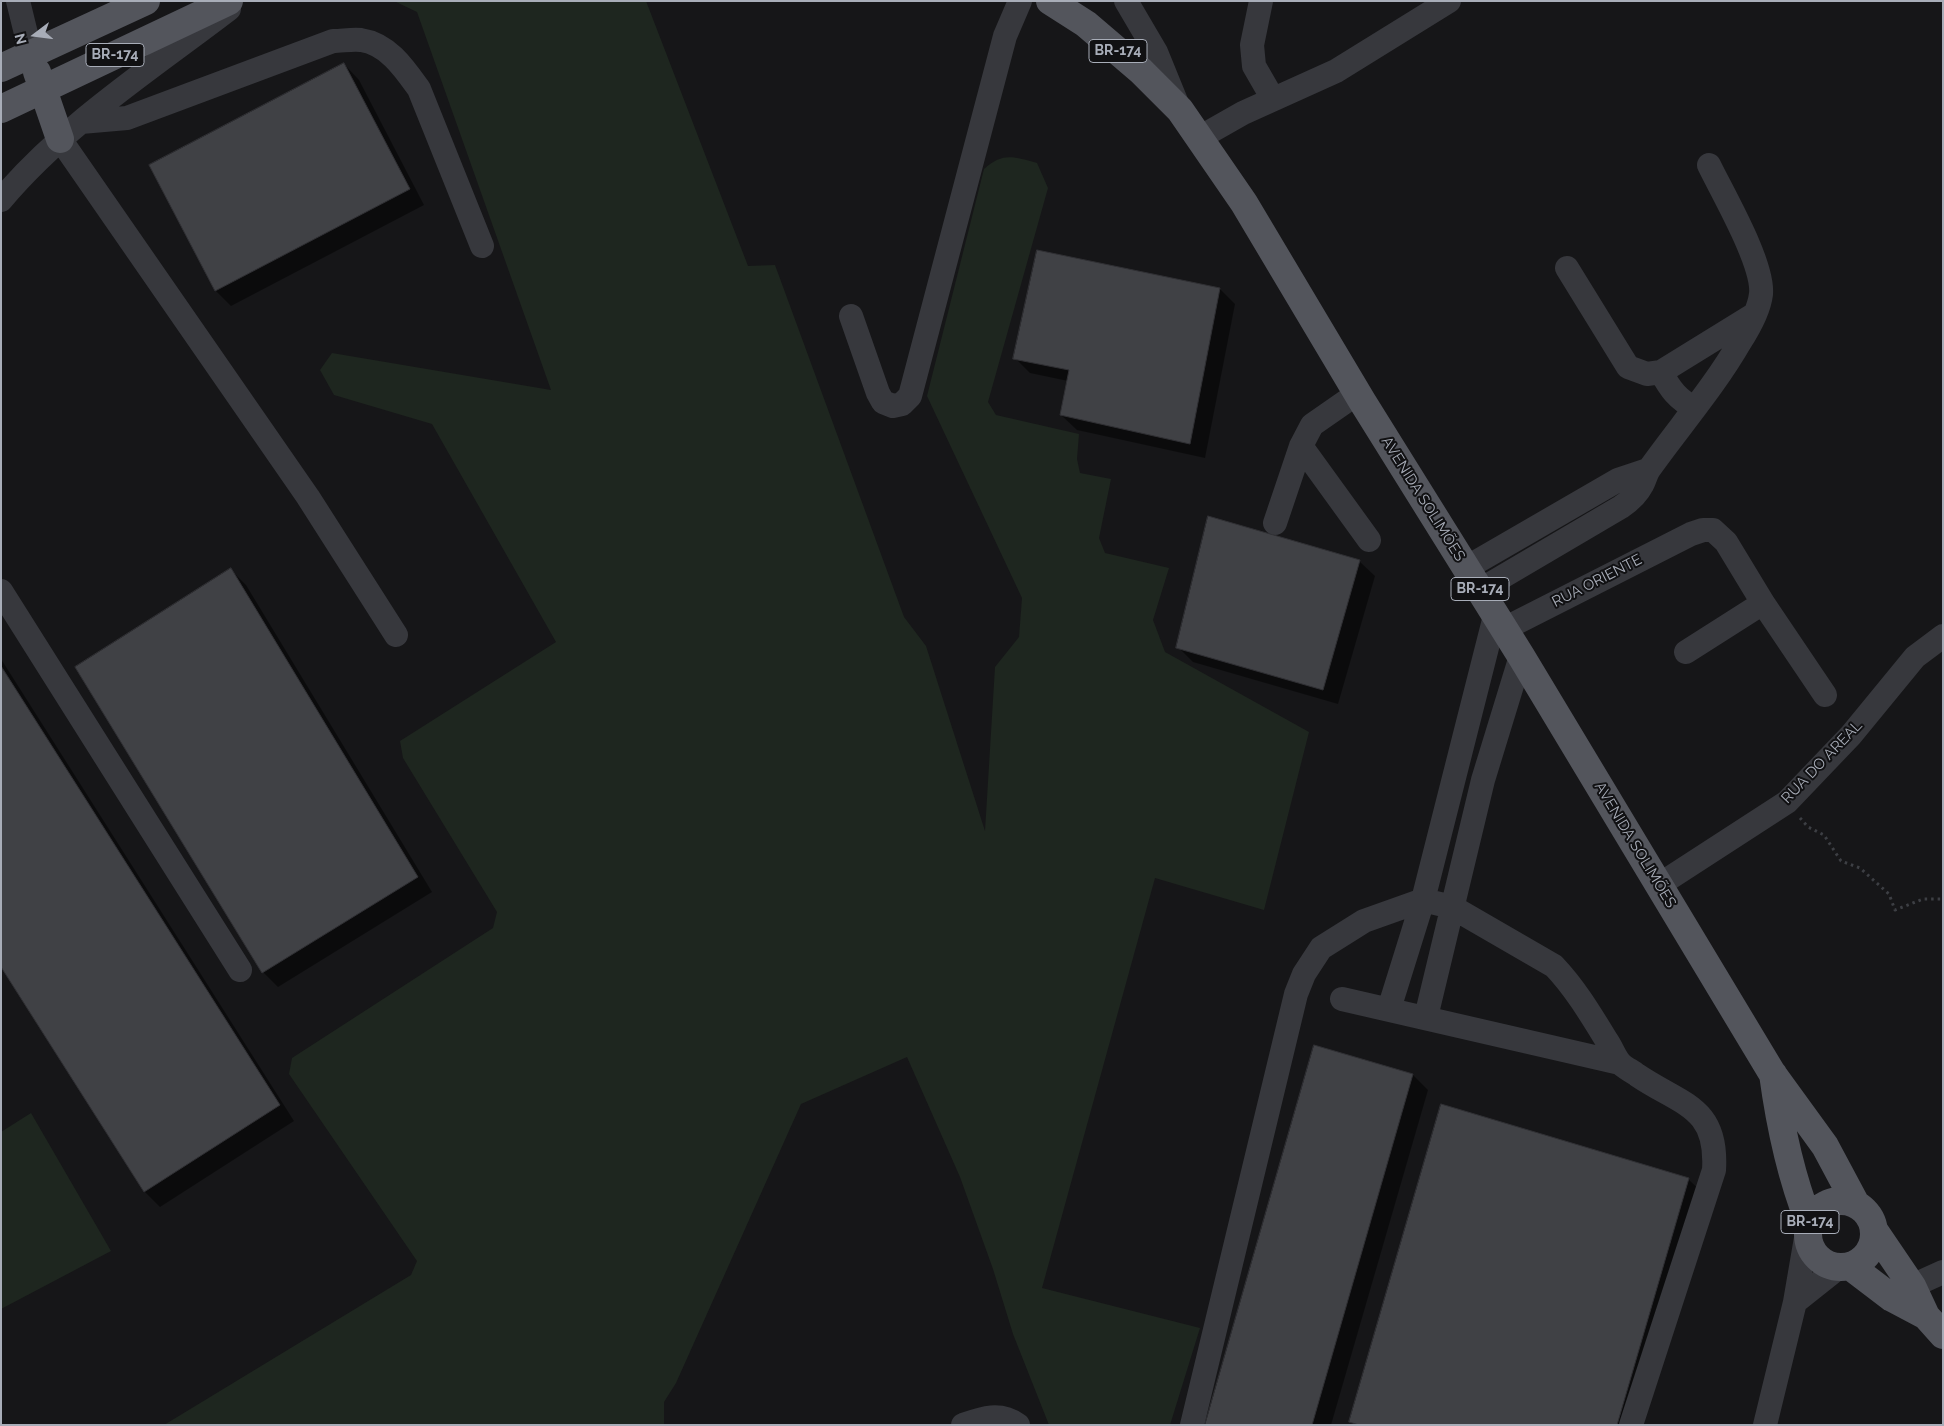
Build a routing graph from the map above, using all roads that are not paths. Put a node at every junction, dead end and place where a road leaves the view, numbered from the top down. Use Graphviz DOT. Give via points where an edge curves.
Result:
graph roads {
  1 [pos="18,1"];
  2 [pos="146,1"];
  3 [pos="228,1"];
  4 [pos="240,1"];
  5 [pos="1020,1"];
  6 [pos="1050,1"];
  7 [pos="1126,1"];
  8 [pos="1261,1"];
  9 [pos="1450,1"];
  10 [pos="1084,13"];
  11 [pos="31,54"];
  12 [pos="1,68"];
  13 [pos="43,89"];
  14 [pos="1273,99"];
  15 [pos="1,109"];
  16 [pos="1180,110"];
  17 [pos="81,122"];
  18 [pos="1199,138"];
  19 [pos="60,139"];
  20 [pos="1709,165"];
  21 [pos="1,200"];
  22 [pos="482,246"];
  23 [pos="1567,268"];
  24 [pos="1755,314"];
  25 [pos="851,316"];
  26 [pos="1704,345"];
  27 [pos="1725,369"];
  28 [pos="1661,372"];
  29 [pos="1358,393"];
  30 [pos="1695,408"];
  31 [pos="1301,446"];
  32 [pos="1648,470"];
  33 [pos="1275,523"];
  34 [pos="1369,540"];
  35 [pos="1466,568"];
  36 [pos="1480,590"];
  37 [pos="1,591"];
  38 [pos="1763,603"];
  39 [pos="1499,622"];
  40 [pos="396,635"];
  41 [pos="1943,636"];
  42 [pos="1686,652"];
  43 [pos="1521,656"];
  44 [pos="1825,695"];
  45 [pos="1659,886"];
  46 [pos="1422,900"];
  47 [pos="1452,907"];
  48 [pos="240,970"];
  49 [pos="1342,999"];
  50 [pos="1389,1009"];
  51 [pos="1426,1017"];
  52 [pos="1620,1063"];
  53 [pos="1772,1073"];
  54 [pos="1856,1204"];
  55 [pos="1808,1227"];
  56 [pos="1874,1230"];
  57 [pos="1844,1267"];
  58 [pos="1943,1272"];
  59 [pos="1912,1286"];
  60 [pos="1796,1302"];
  61 [pos="1934,1326"];
  62 [pos="963,1425"];
  63 [pos="1018,1425"];
  64 [pos="1192,1425"];
  65 [pos="1631,1425"];
  66 [pos="1765,1425"];
  1 -- 11 [label="street"];
  2 -- 11 [label="main road, BR-174"];
  3 -- 13 [label="main road, BR-174"];
  4 -- 17 [label="street"];
  5 -- 25 [label="street" via="1005,36 910,396 902,404 893,406 883,402"];
  6 -- 10 [label="main road, BR-174"];
  7 -- 16 [label="street, AVENIDA SOLIMÕES" via="1156,52"];
  8 -- 14 [label="street" via="1252,45 1254,66"];
  9 -- 14 [label="street" via="1336,71"];
  10 -- 16 [label="main road, BR-174"];
  11 -- 12 [label="main road, BR-174"];
  11 -- 13 [label="main road"];
  13 -- 15 [label="main road, BR-174"];
  13 -- 19 [label="main road"];
  14 -- 18 [label="street"];
  16 -- 18 [label="main road, AVENIDA SOLIMÕES / BR-174"];
  17 -- 19 [label="street"];
  17 -- 22 [label="street" via="127,118 333,41 361,40 387,50 419,89"];
  18 -- 29 [label="main road, AVENIDA SOLIMÕES / BR-174" via="1244,203"];
  19 -- 21 [label="street"];
  19 -- 40 [label="street" via="302,489"];
  20 -- 24 [label="street" via="1760,276 1761,294"];
  23 -- 28 [label="street" via="1628,366 1647,374"];
  24 -- 26 [label="street"];
  24 -- 27 [label="street"];
  26 -- 27 [label="street" via="1718,348 1723,355"];
  26 -- 28 [label="street"];
  27 -- 30 [label="street"];
  28 -- 30 [label="street" via="1683,403"];
  29 -- 31 [label="street" via="1312,425"];
  29 -- 35 [label="main road, AVENIDA SOLIMÕES / BR-174"];
  30 -- 32 [label="street"];
  31 -- 33 [label="street"];
  31 -- 34 [label="street"];
  32 -- 35 [label="street" via="1618,480"];
  32 -- 36 [label="street" via="1634,498"];
  35 -- 36 [label="main road, AVENIDA SOLIMÕES / BR-174"];
  36 -- 39 [label="main road, AVENIDA SOLIMÕES / BR-174"];
  37 -- 48 [label="street"];
  38 -- 39 [label="street, RUA ORIENTE" via="1720,536 1713,530 1703,530"];
  38 -- 42 [label="street"];
  38 -- 44 [label="street"];
  39 -- 43 [label="main road, AVENIDA SOLIMÕES / BR-174"];
  39 -- 46 [label="street"];
  41 -- 45 [label="street, RUA DO AREAL" via="1909,664 1851,735 1787,802"];
  43 -- 45 [label="main road, AVENIDA SOLIMÕES / BR-174"];
  43 -- 47 [label="street" via="1484,780"];
  45 -- 53 [label="main road, AVENIDA SOLIMÕES / BR-174"];
  46 -- 47 [label="street"];
  46 -- 50 [label="street"];
  46 -- 64 [label="street" via="1364,921 1341,934 1321,948 1304,974 1296,994"];
  47 -- 51 [label="street"];
  47 -- 52 [label="street" via="1554,966 1579,998"];
  49 -- 50 [label="street"];
  50 -- 51 [label="street"];
  51 -- 52 [label="street"];
  52 -- 65 [label="street" via="1695,1110 1707,1122 1715,1150 1714,1170"];
  53 -- 54 [label="main road, AVENIDA SOLIMÕES / BR-174" via="1824,1146"];
  53 -- 55 [label="main road, AVENIDA SOLIMÕES / BR-174" via="1783,1138"];
  54 -- 55 [label="main road, BR-174" via="1843,1200 1828,1202 1817,1210"];
  54 -- 56 [label="main road, BR-174" via="1865,1210"];
  55 -- 57 [label="main road, BR-174" via="1809,1245 1816,1256 1826,1264"];
  55 -- 60 [label="street"];
  56 -- 57 [label="main road" via="1872,1246 1864,1258"];
  56 -- 59 [label="main road, BR-174"];
  57 -- 60 [label="street"];
  57 -- 61 [label="main road, BR-174"];
  58 -- 59 [label="street"];
  59 -- 61 [label="main road, BR-174"];
  60 -- 66 [label="street"];
  62 -- 63 [label="street" via="999,1416"];
}
